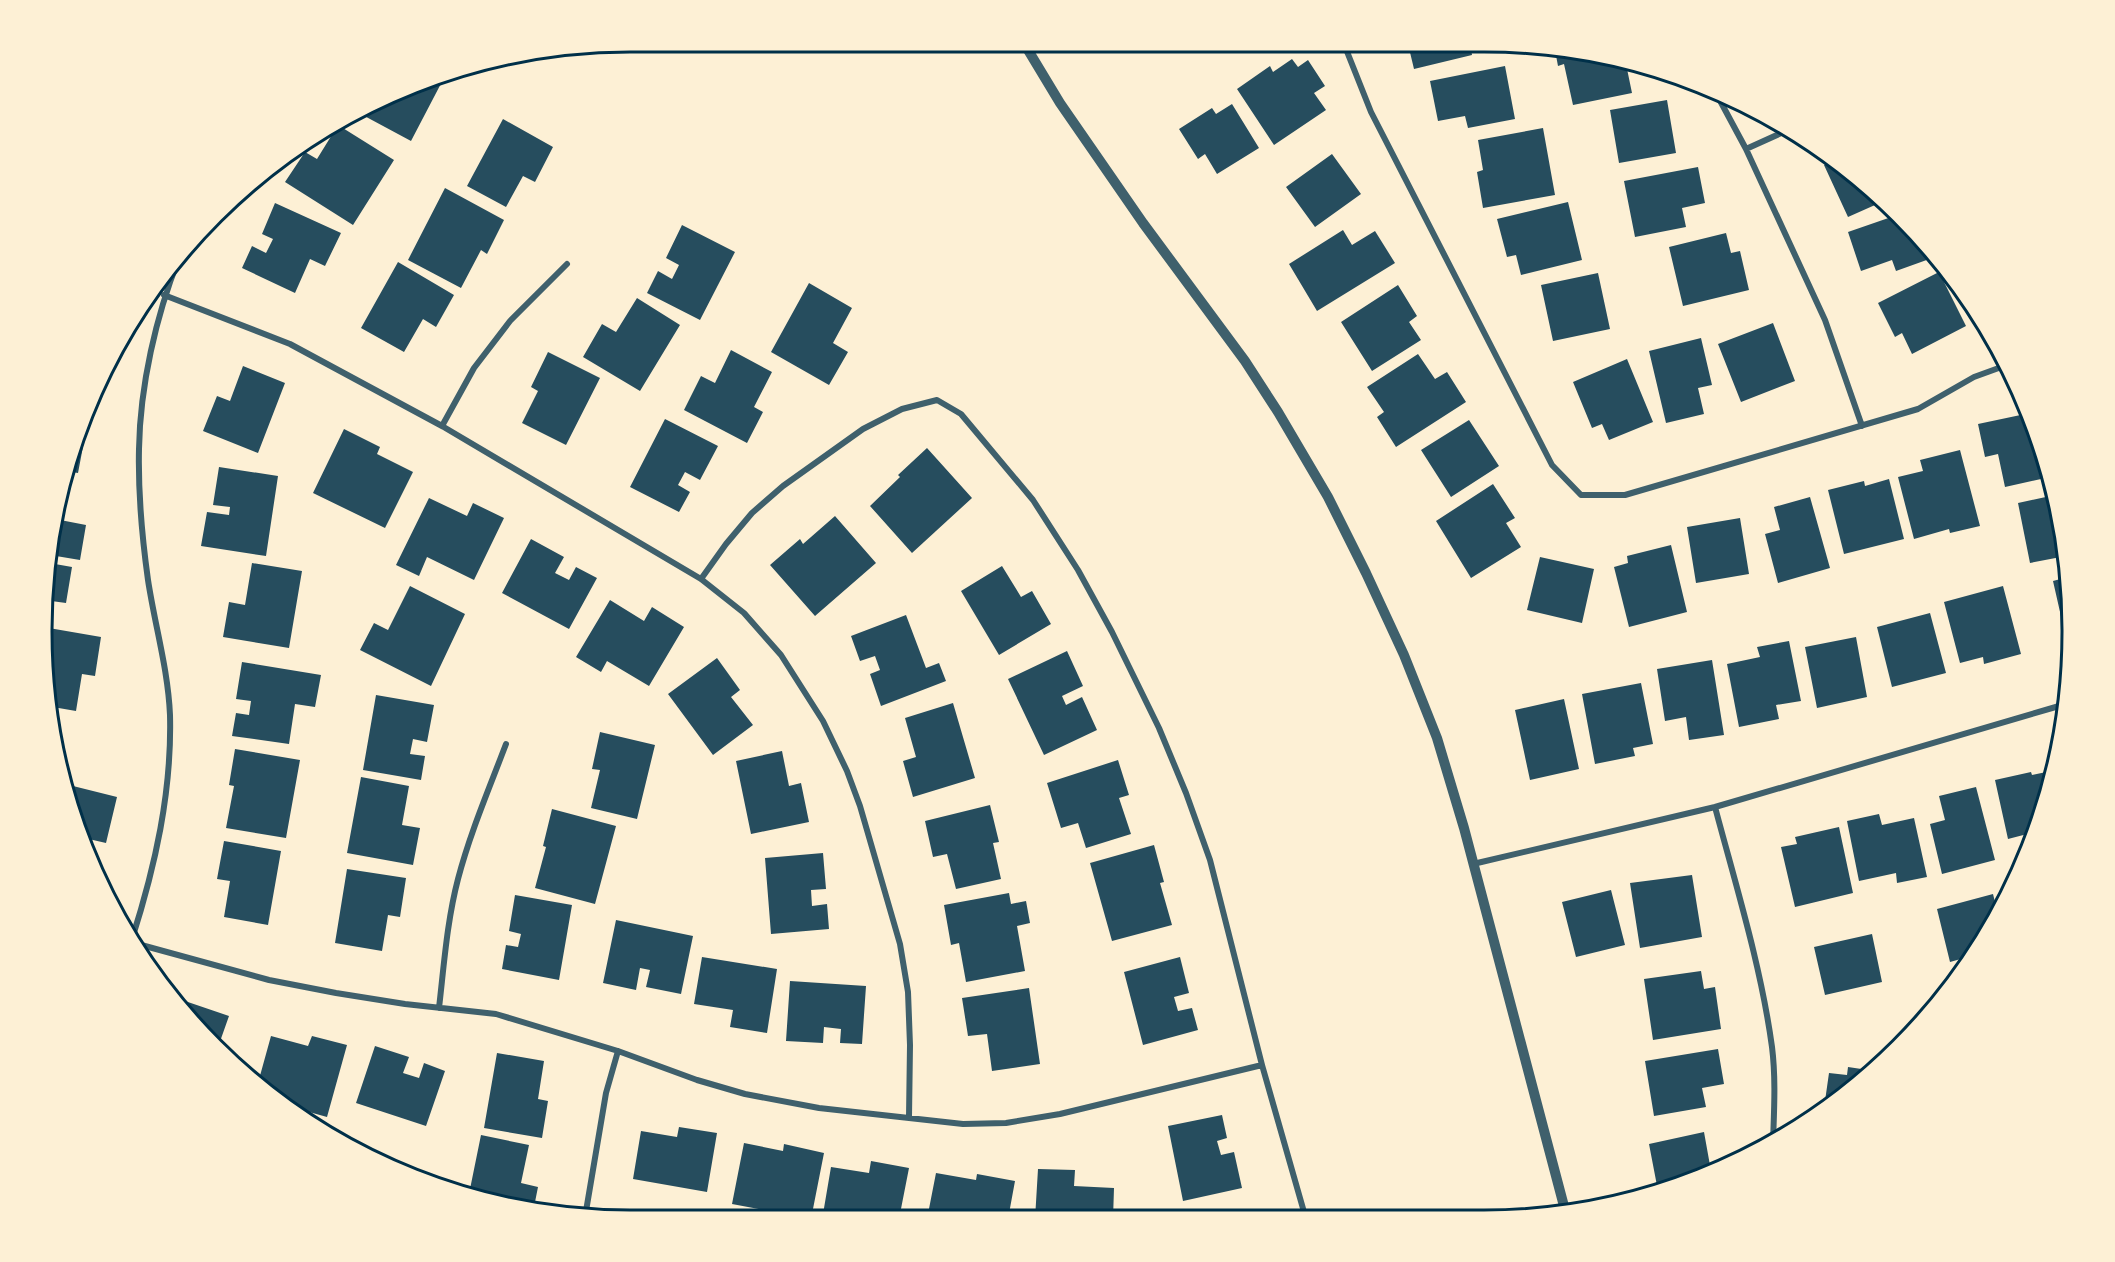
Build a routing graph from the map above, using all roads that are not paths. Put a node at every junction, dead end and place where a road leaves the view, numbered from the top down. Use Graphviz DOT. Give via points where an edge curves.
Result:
graph roads {
  1 [pos="1029,52"];
  2 [pos="1347,52"];
  3 [pos="1723,105"];
  4 [pos="1779,134"];
  5 [pos="1746,149"];
  6 [pos="567,264"];
  7 [pos="168,284"];
  8 [pos="164,295"];
  9 [pos="1999,368"];
  10 [pos="442,426"];
  11 [pos="1862,426"];
  12 [pos="701,579"];
  13 [pos="2058,706"];
  14 [pos="506,744"];
  15 [pos="1715,807"];
  16 [pos="1473,864"];
  17 [pos="136,930"];
  18 [pos="145,945"];
  19 [pos="439,1008"];
  20 [pos="618,1051"];
  21 [pos="1262,1065"];
  22 [pos="909,1117"];
  23 [pos="1774,1132"];
  24 [pos="1563,1204"];
  25 [pos="587,1207"];
  26 [pos="1303,1210"];
  1 -- 16 [label="street" via="1136,214 1245,361 1328,496 1404,655 1437,738"];
  2 -- 11 [label="street" via="1371,112 1552,465 1581,495 1625,495"];
  3 -- 5 [label="street"];
  4 -- 5 [label="street"];
  5 -- 11 [label="street" via="1826,320"];
  6 -- 10 [label="street" via="510,321 474,368"];
  7 -- 8 [label="street"];
  8 -- 10 [label="street" via="290,344"];
  8 -- 17 [label="street" via="138,448 140,515 170,716 161,829"];
  9 -- 11 [label="street" via="1974,377 1918,409"];
  10 -- 12 [label="street"];
  12 -- 21 [label="street" via="752,513 863,429 902,409 936,399 961,414 1033,500 1112,632 1159,728 1210,860"];
  12 -- 22 [label="street" via="744,614 781,655 824,721 847,771 900,944 908,1003"];
  13 -- 15 [label="street"];
  14 -- 19 [label="street" via="457,882"];
  15 -- 16 [label="street"];
  15 -- 23 [label="street" via="1763,990 1772,1049"];
  16 -- 24 [label="street"];
  18 -- 19 [label="street" via="269,980"];
  19 -- 20 [label="street" via="496,1014"];
  20 -- 22 [label="street" via="745,1094 819,1108"];
  20 -- 25 [label="street" via="606,1093"];
  21 -- 22 [label="street" via="1060,1114 1006,1123 963,1124"];
  21 -- 26 [label="street"];
}
